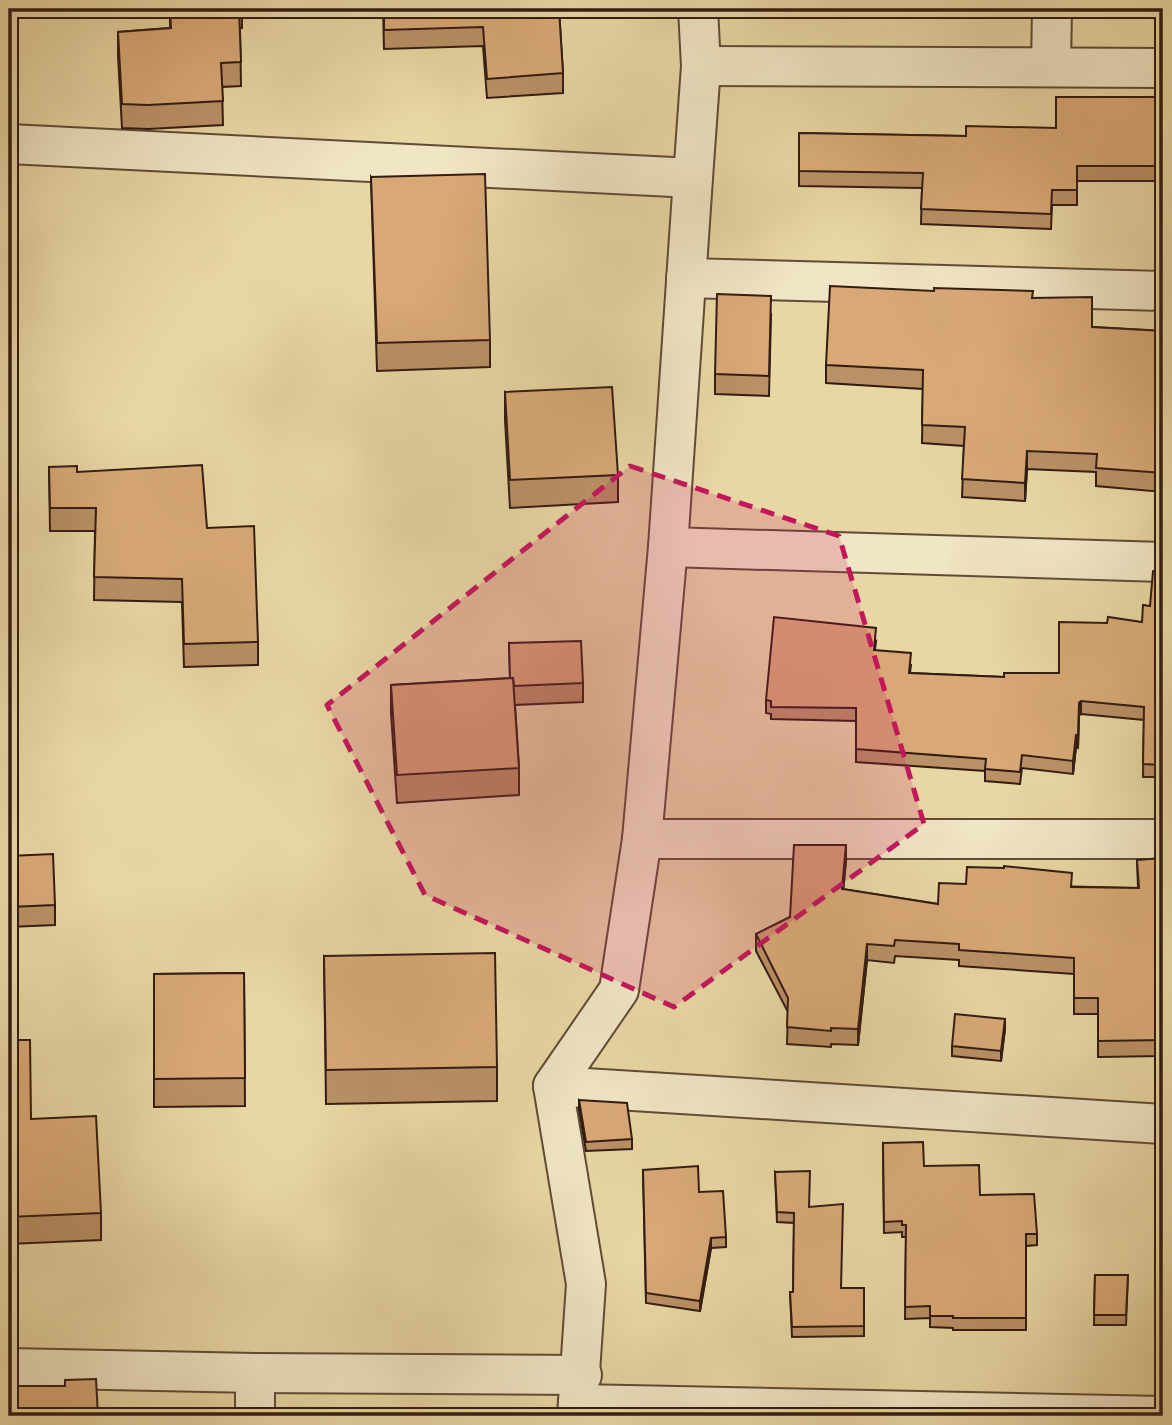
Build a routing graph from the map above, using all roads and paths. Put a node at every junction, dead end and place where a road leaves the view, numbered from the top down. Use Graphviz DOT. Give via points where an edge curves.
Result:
graph roads {
  1 [pos="698,9"];
  2 [pos="1052,9"];
  3 [pos="701,66"];
  4 [pos="1051,66"];
  5 [pos="1163,68"];
  6 [pos="9,144"];
  7 [pos="693,178"];
  8 [pos="686,278"];
  9 [pos="1163,291"];
  10 [pos="668,547"];
  11 [pos="1163,562"];
  12 [pos="642,839"];
  13 [pos="1163,839"];
  14 [pos="553,1086"];
  15 [pos="1163,1124"];
  16 [pos="9,1368"];
  17 [pos="254,1373"];
  18 [pos="579,1398"];
  19 [pos="255,1416"];
  20 [pos="1163,1416"];
  1 -- 3 [label="street"];
  2 -- 4 [label="street"];
  3 -- 4 [label="street"];
  3 -- 7 [label="street"];
  4 -- 5 [label="street"];
  6 -- 7 [label="street"];
  7 -- 8 [label="street"];
  8 -- 9 [label="street"];
  8 -- 10 [label="street"];
  10 -- 11 [label="street"];
  10 -- 12 [label="street"];
  12 -- 13 [label="street"];
  12 -- 14 [label="street" via="620,990"];
  14 -- 15 [label="street"];
  14 -- 18 [label="street" via="586,1284"];
  16 -- 17 [label="street"];
  17 -- 18 [label="street"];
  17 -- 19 [label="street"];
  18 -- 20 [label="street"];
}
